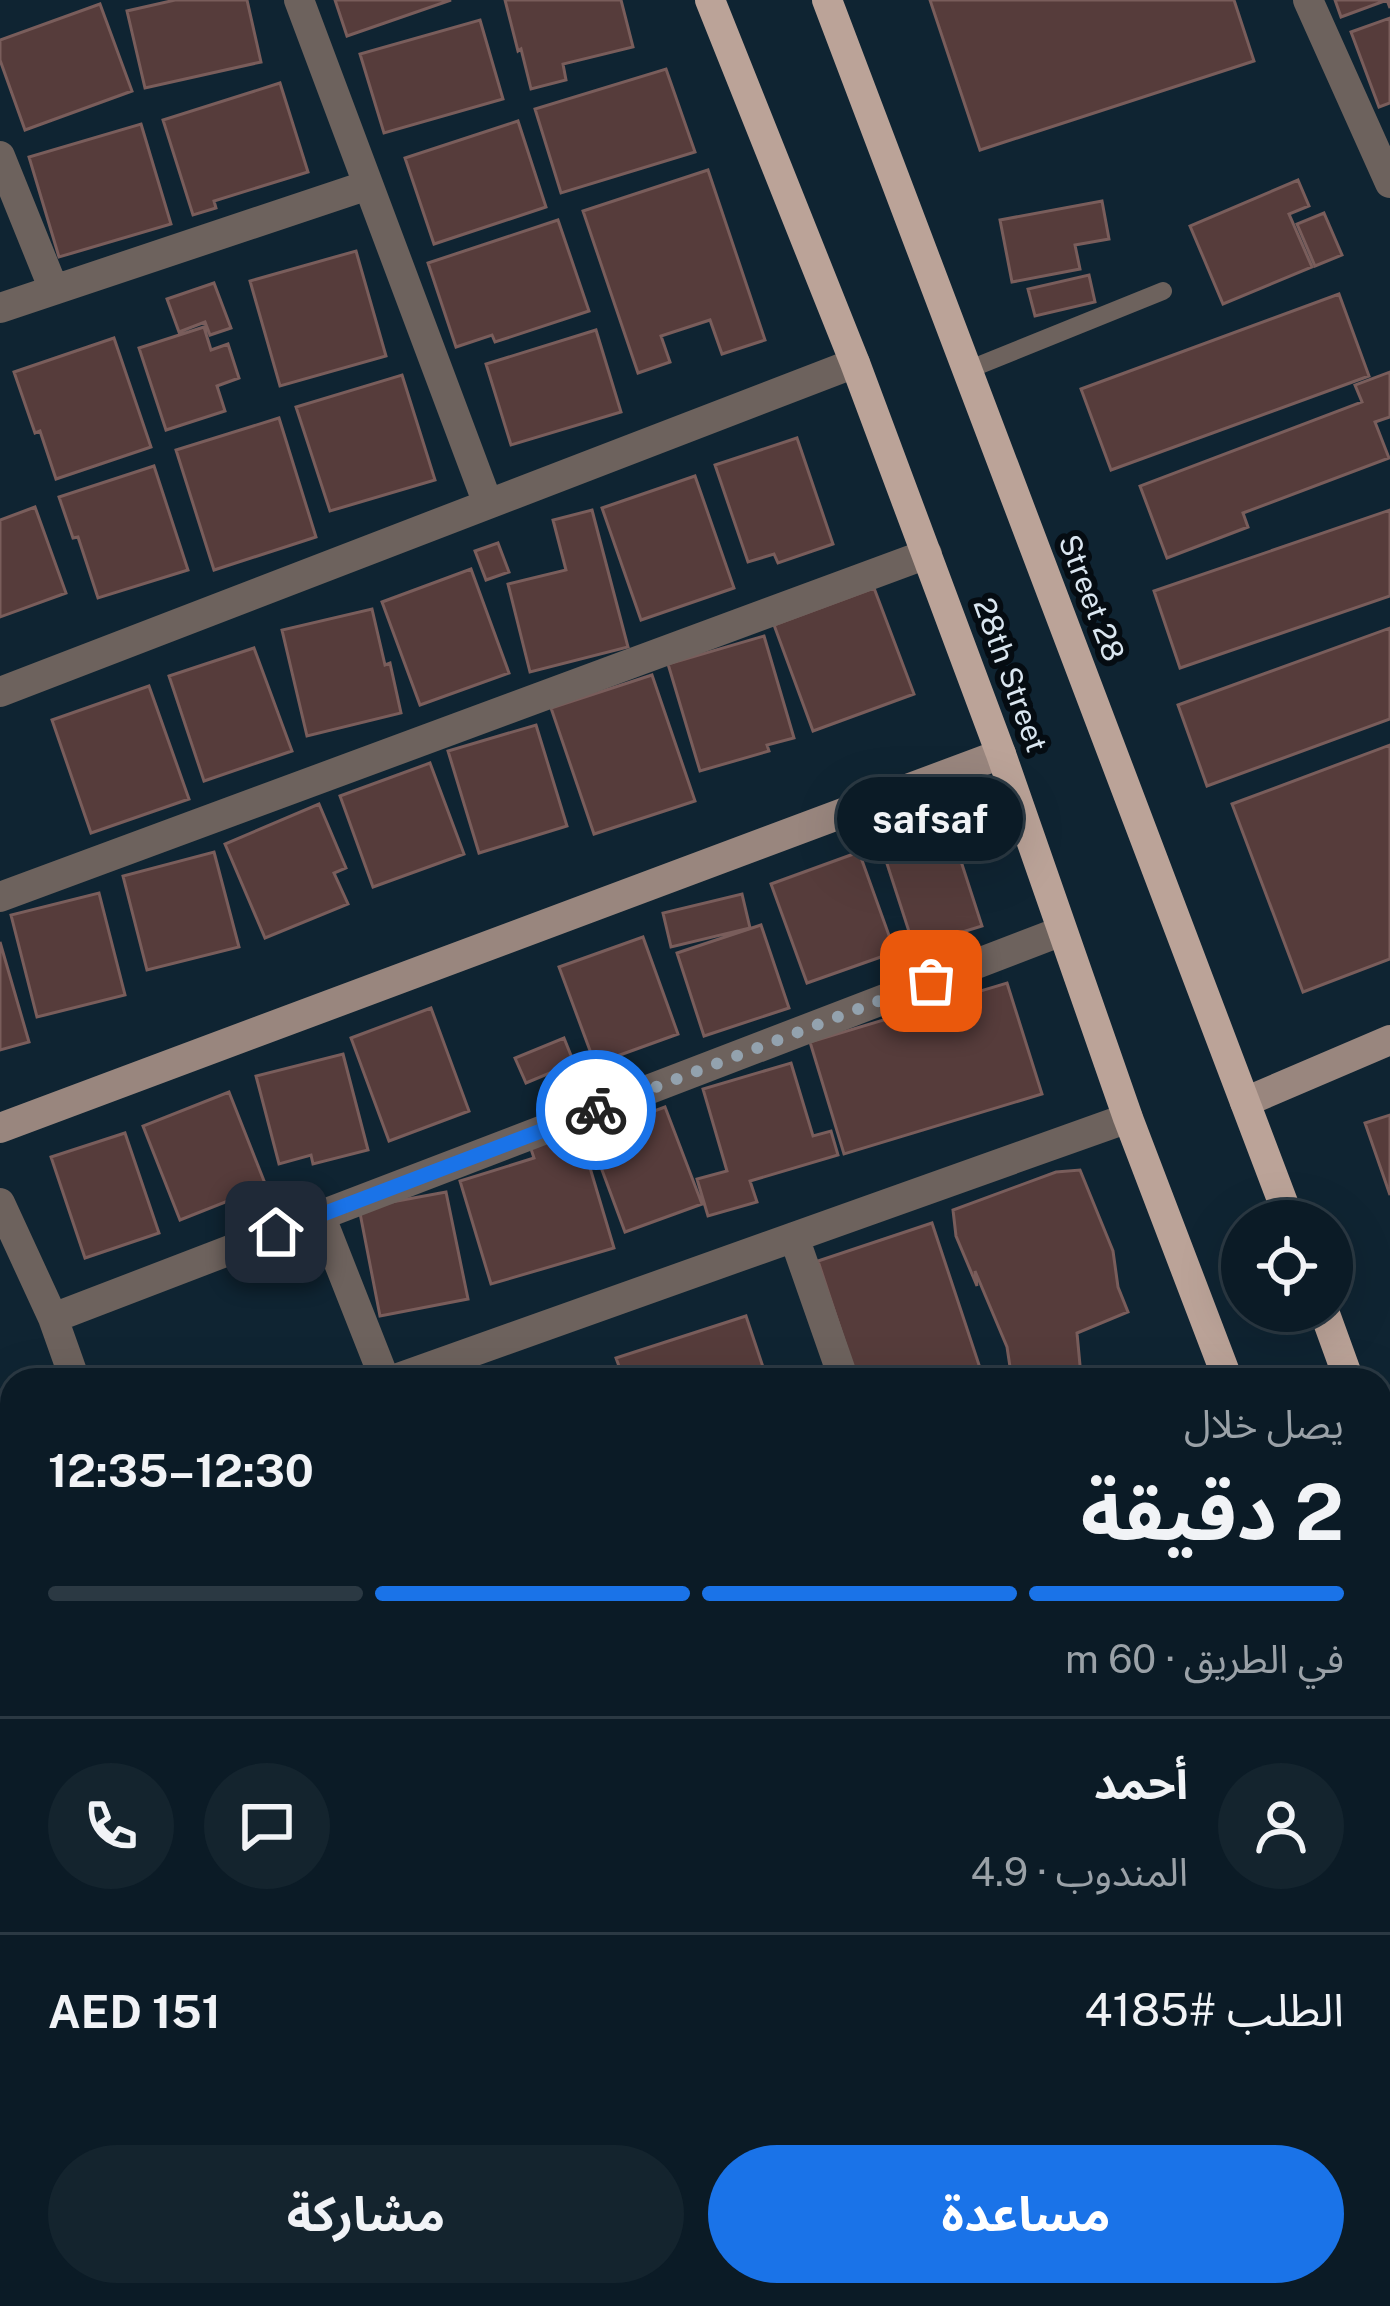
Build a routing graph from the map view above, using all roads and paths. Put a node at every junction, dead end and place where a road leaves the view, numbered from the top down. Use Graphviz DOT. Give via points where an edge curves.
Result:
graph roads {
  1 [pos="299,0"];
  2 [pos="710,0"];
  3 [pos="826,0"];
  4 [pos="1308,0"];
  5 [pos="0,155"];
  6 [pos="1390,183"];
  7 [pos="368,184"];
  8 [pos="54,290"];
  9 [pos="1163,291"];
  10 [pos="0,308"];
  11 [pos="855,363"];
  12 [pos="965,371"];
  13 [pos="488,504"];
  14 [pos="926,554"];
  15 [pos="0,692"];
  16 [pos="1001,754"];
  17 [pos="0,897"];
  18 [pos="1062,931"];
  19 [pos="1390,1040"];
  20 [pos="1246,1102"];
  21 [pos="1128,1118"];
  22 [pos="0,1128"];
  23 [pos="1282,1200"];
  24 [pos="0,1203"];
  25 [pos="320,1215"];
  26 [pos="794,1237"];
  27 [pos="52,1318"];
  28 [pos="1332,1332"];
  29 [pos="71,1368"];
  30 [pos="384,1368"];
  31 [pos="464,1368"];
  32 [pos="840,1368"];
  33 [pos="1223,1368"];
  34 [pos="1345,1368"];
  1 -- 7 [label="street"];
  2 -- 11 [label="main road, 28th Street"];
  3 -- 12 [label="main road, Street 28"];
  4 -- 6 [label="street"];
  5 -- 8 [label="street"];
  7 -- 8 [label="street"];
  7 -- 13 [label="street"];
  8 -- 10 [label="street"];
  9 -- 12 [label="lane"];
  11 -- 13 [label="street"];
  11 -- 14 [label="main road, 28th Street"];
  12 -- 20 [label="main road, Street 28"];
  13 -- 15 [label="street"];
  14 -- 16 [label="main road, 28th Street"];
  14 -- 17 [label="street"];
  16 -- 18 [label="main road, 28th Street"];
  16 -- 22 [label="street"];
  18 -- 21 [label="main road, 28th Street"];
  18 -- 25 [label="street"];
  19 -- 20 [label="street"];
  20 -- 23 [label="main road, Street 28"];
  21 -- 26 [label="street"];
  21 -- 33 [label="main road, 28th Street"];
  24 -- 27 [label="street"];
  25 -- 27 [label="street"];
  25 -- 30 [label="street"];
  26 -- 31 [label="street"];
  26 -- 32 [label="street"];
  27 -- 29 [label="street"];
  28 -- 34 [label="main road"];
}
